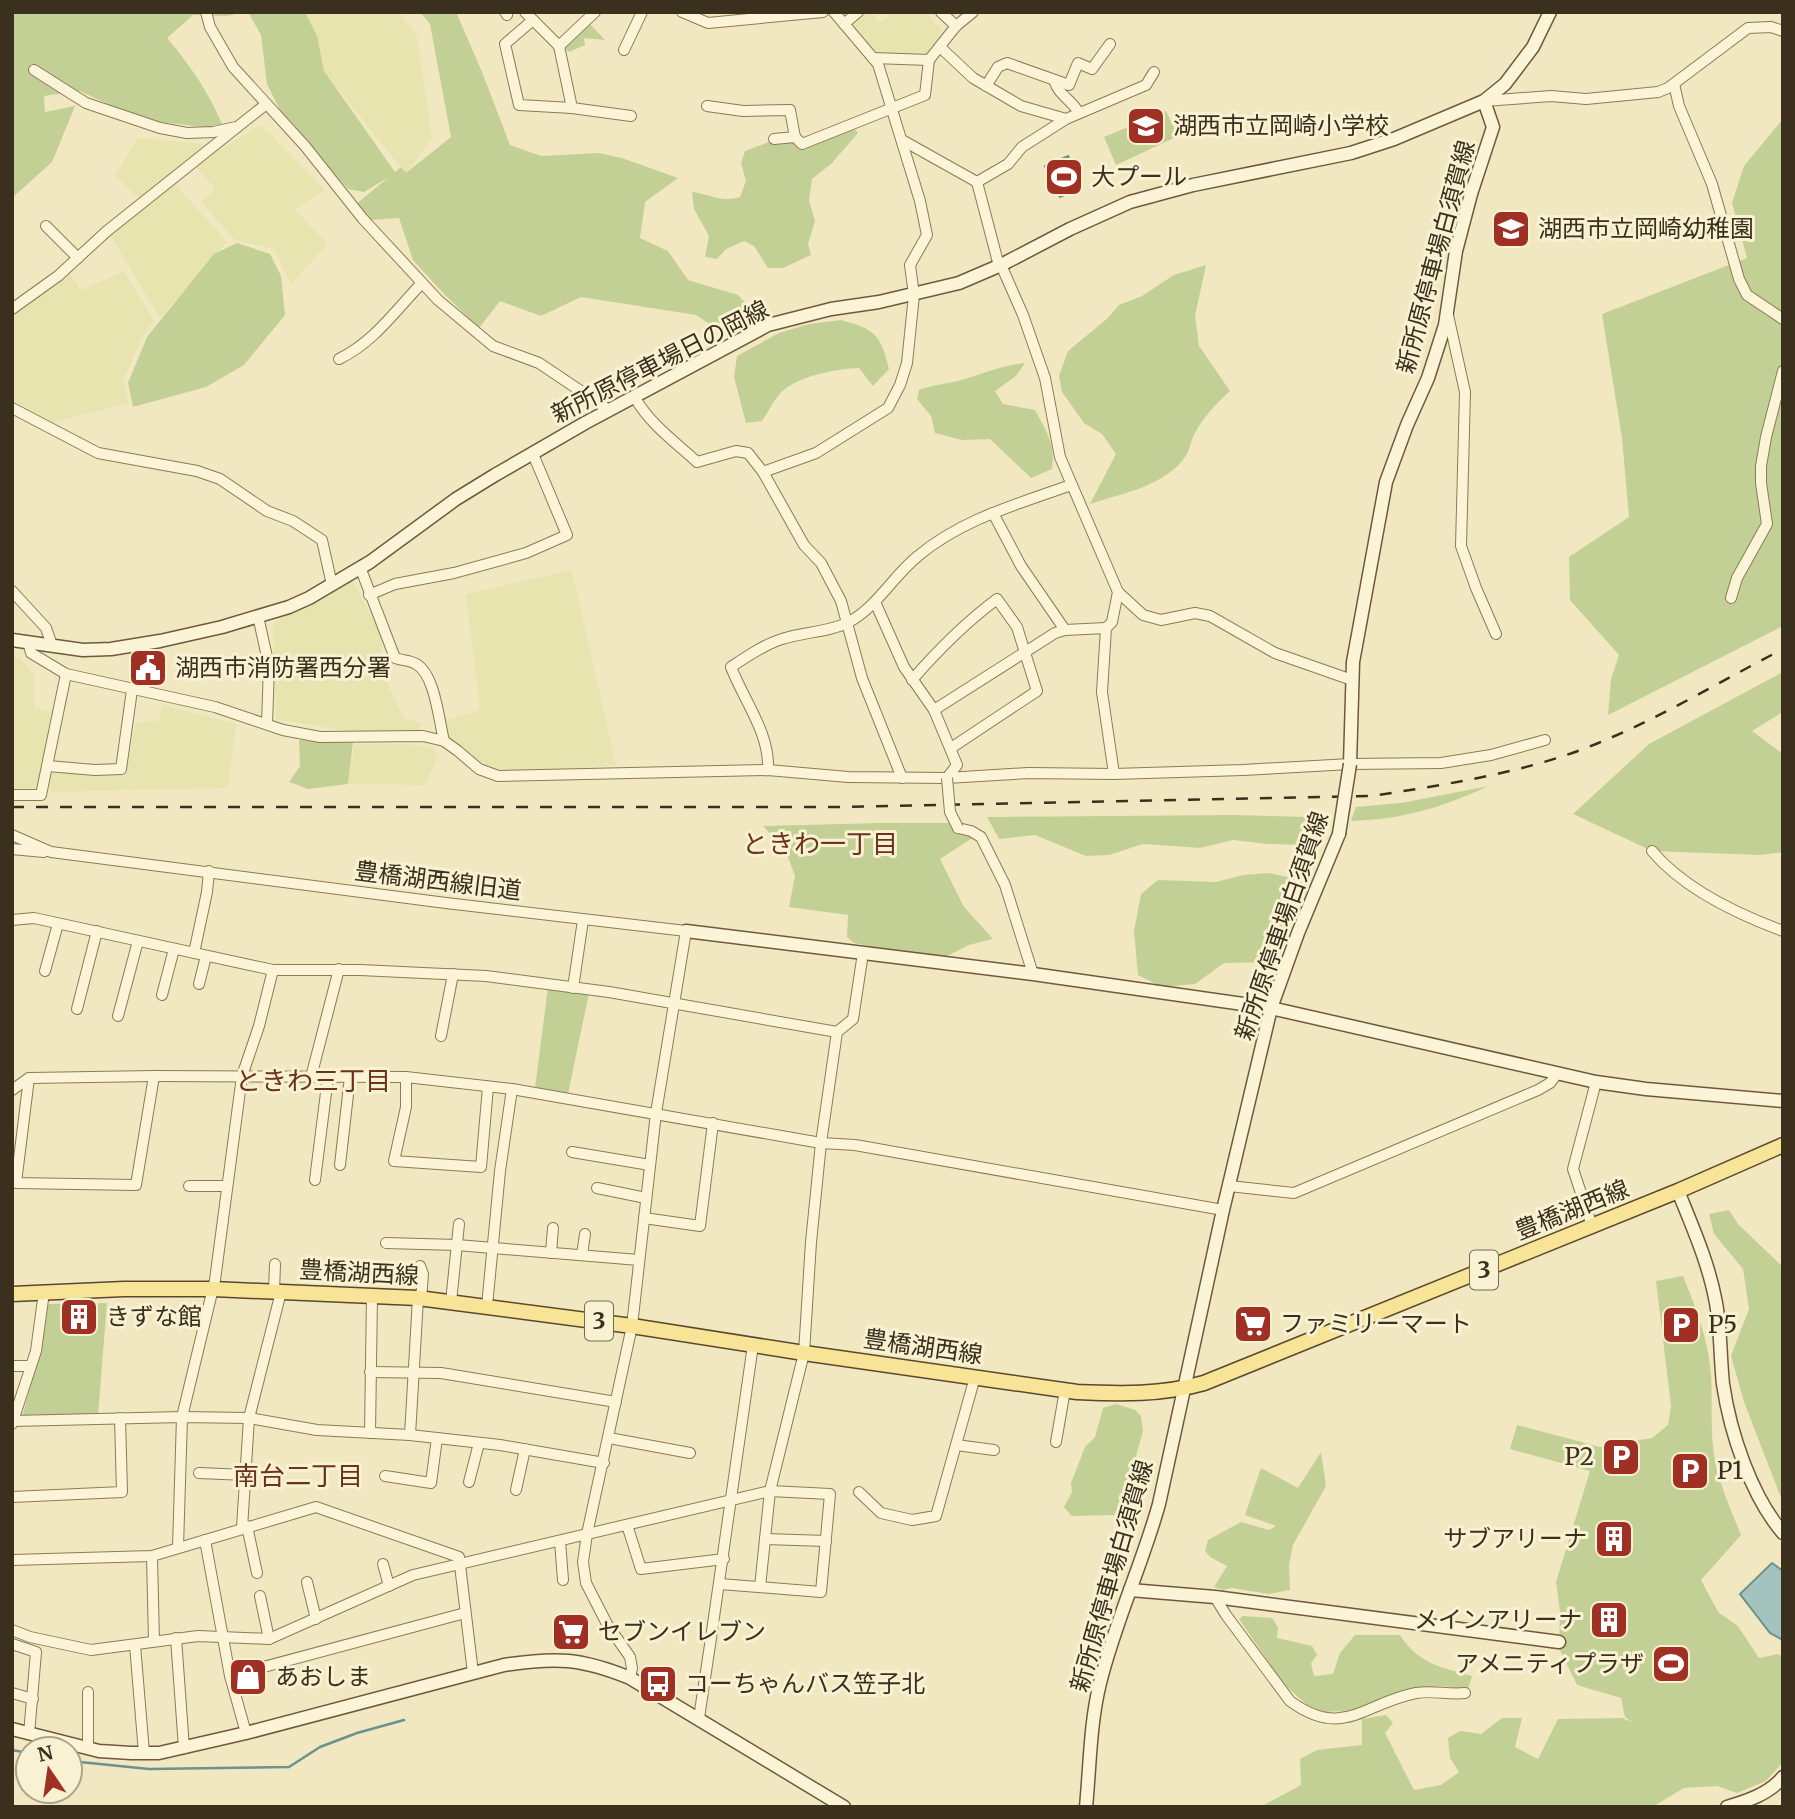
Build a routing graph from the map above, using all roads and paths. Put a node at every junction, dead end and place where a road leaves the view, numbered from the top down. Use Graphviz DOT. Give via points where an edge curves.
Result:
graph roads {
  1 [pos="206,12"];
  2 [pos="595,12"];
  3 [pos="642,12"];
  4 [pos="682,12"];
  5 [pos="823,12"];
  6 [pos="834,12"];
  7 [pos="858,12"];
  8 [pos="940,12"];
  9 [pos="974,12"];
  10 [pos="1550,12"];
  11 [pos="529,16"];
  12 [pos="844,24"];
  13 [pos="956,26"];
  14 [pos="1783,31"];
  15 [pos="1110,44"];
  16 [pos="559,46"];
  17 [pos="940,47"];
  18 [pos="624,50"];
  19 [pos="873,58"];
  20 [pos="929,60"];
  21 [pos="34,70"];
  22 [pos="1154,72"];
  23 [pos="1054,80"];
  24 [pos="1674,84"];
  25 [pos="1069,85"];
  26 [pos="986,86"];
  27 [pos="1063,97"];
  28 [pos="1485,101"];
  29 [pos="265,105"];
  30 [pos="707,106"];
  31 [pos="572,108"];
  32 [pos="891,109"];
  33 [pos="1079,113"];
  34 [pos="631,116"];
  35 [pos="1066,119"];
  36 [pos="236,127"];
  37 [pos="795,137"];
  38 [pos="774,139"];
  39 [pos="902,140"];
  40 [pos="977,182"];
  41 [pos="46,226"];
  42 [pos="78,258"];
  43 [pos="1000,266"];
  44 [pos="421,284"];
  45 [pos="914,295"];
  46 [pos="1446,308"];
  47 [pos="12,309"];
  48 [pos="1783,319"];
  49 [pos="339,359"];
  50 [pos="1783,371"];
  51 [pos="635,398"];
  52 [pos="12,408"];
  53 [pos="609,411"];
  54 [pos="533,454"];
  55 [pos="764,472"];
  56 [pos="1071,485"];
  57 [pos="993,513"];
  58 [pos="360,567"];
  59 [pos="332,585"];
  60 [pos="12,592"];
  61 [pos="1118,592"];
  62 [pos="369,595"];
  63 [pos="1731,598"];
  64 [pos="875,603"];
  65 [pos="258,616"];
  66 [pos="847,623"];
  67 [pos="1106,628"];
  68 [pos="1065,630"];
  69 [pos="1496,634"];
  70 [pos="12,640"];
  71 [pos="28,642"];
  72 [pos="52,645"];
  73 [pos="1026,651"];
  74 [pos="66,674"];
  75 [pos="912,680"];
  76 [pos="1352,680"];
  77 [pos="132,690"];
  78 [pos="934,710"];
  79 [pos="267,724"];
  80 [pos="1545,740"];
  81 [pos="444,741"];
  82 [pos="951,748"];
  83 [pos="1350,764"];
  84 [pos="48,765"];
  85 [pos="768,770"];
  86 [pos="1114,774"];
  87 [pos="902,778"];
  88 [pos="947,778"];
  89 [pos="12,795"];
  90 [pos="12,835"];
  91 [pos="12,849"];
  92 [pos="1652,851"];
  93 [pos="51,852"];
  94 [pos="209,872"];
  95 [pos="12,920"];
  96 [pos="583,920"];
  97 [pos="58,924"];
  98 [pos="97,931"];
  99 [pos="686,931"];
  100 [pos="1783,931"];
  101 [pos="138,941"];
  102 [pos="174,948"];
  103 [pos="194,953"];
  104 [pos="863,953"];
  105 [pos="206,956"];
  106 [pos="273,970"];
  107 [pos="339,970"];
  108 [pos="46,971"];
  109 [pos="453,974"];
  110 [pos="1033,974"];
  111 [pos="200,984"];
  112 [pos="573,988"];
  113 [pos="162,995"];
  114 [pos="676,1004"];
  115 [pos="1271,1008"];
  116 [pos="77,1009"];
  117 [pos="117,1016"];
  118 [pos="836,1032"];
  119 [pos="441,1036"];
  120 [pos="1557,1074"];
  121 [pos="154,1076"];
  122 [pos="242,1076"];
  123 [pos="312,1077"];
  124 [pos="328,1077"];
  125 [pos="350,1077"];
  126 [pos="406,1077"];
  127 [pos="29,1078"];
  128 [pos="1596,1082"];
  129 [pos="488,1087"];
  130 [pos="512,1089"];
  131 [pos="12,1090"];
  132 [pos="1783,1101"];
  133 [pos="656,1113"];
  134 [pos="713,1124"];
  135 [pos="821,1143"];
  136 [pos="1783,1145"];
  137 [pos="572,1152"];
  138 [pos="340,1165"];
  139 [pos="650,1165"];
  140 [pos="315,1180"];
  141 [pos="188,1186"];
  142 [pos="226,1186"];
  143 [pos="1229,1186"];
  144 [pos="597,1188"];
  145 [pos="1678,1191"];
  146 [pos="646,1198"];
  147 [pos="1223,1210"];
  148 [pos="644,1219"];
  149 [pos="459,1224"];
  150 [pos="1592,1226"];
  151 [pos="553,1228"];
  152 [pos="585,1234"];
  153 [pos="386,1243"];
  154 [pos="457,1245"];
  155 [pos="492,1248"];
  156 [pos="551,1253"];
  157 [pos="582,1255"];
  158 [pos="639,1260"];
  159 [pos="275,1264"];
  160 [pos="420,1266"];
  161 [pos="213,1289"];
  162 [pos="44,1292"];
  163 [pos="277,1292"];
  164 [pos="12,1294"];
  165 [pos="372,1296"];
  166 [pos="420,1298"];
  167 [pos="452,1302"];
  168 [pos="488,1306"];
  169 [pos="632,1326"];
  170 [pos="753,1345"];
  171 [pos="803,1353"];
  172 [pos="12,1366"];
  173 [pos="29,1366"];
  174 [pos="370,1372"];
  175 [pos="414,1373"];
  176 [pos="975,1377"];
  177 [pos="1183,1389"];
  178 [pos="1065,1390"];
  179 [pos="616,1402"];
  180 [pos="182,1417"];
  181 [pos="249,1418"];
  182 [pos="120,1419"];
  183 [pos="12,1423"];
  184 [pos="370,1433"];
  185 [pos="411,1435"];
  186 [pos="437,1438"];
  187 [pos="609,1438"];
  188 [pos="1056,1442"];
  189 [pos="480,1443"];
  190 [pos="956,1445"];
  191 [pos="525,1449"];
  192 [pos="994,1450"];
  193 [pos="690,1453"];
  194 [pos="604,1463"];
  195 [pos="199,1474"];
  196 [pos="246,1475"];
  197 [pos="385,1476"];
  198 [pos="469,1482"];
  199 [pos="516,1490"];
  200 [pos="771,1491"];
  201 [pos="859,1492"];
  202 [pos="12,1497"];
  203 [pos="730,1502"];
  204 [pos="627,1525"];
  205 [pos="244,1527"];
  206 [pos="1783,1532"];
  207 [pos="587,1534"];
  208 [pos="765,1539"];
  209 [pos="205,1540"];
  210 [pos="560,1541"];
  211 [pos="826,1541"];
  212 [pos="178,1547"];
  213 [pos="152,1556"];
  214 [pos="724,1559"];
  215 [pos="12,1560"];
  216 [pos="383,1564"];
  217 [pos="459,1565"];
  218 [pos="257,1573"];
  219 [pos="563,1580"];
  220 [pos="307,1582"];
  221 [pos="720,1584"];
  222 [pos="389,1586"];
  223 [pos="761,1587"];
  224 [pos="1130,1590"];
  225 [pos="260,1596"];
  226 [pos="1215,1597"];
  227 [pos="465,1613"];
  228 [pos="316,1619"];
  229 [pos="12,1630"];
  230 [pos="223,1637"];
  231 [pos="176,1638"];
  232 [pos="269,1639"];
  233 [pos="154,1641"];
  234 [pos="1559,1642"];
  235 [pos="12,1644"];
  236 [pos="135,1645"];
  237 [pos="473,1673"];
  238 [pos="230,1676"];
  239 [pos="630,1678"];
  240 [pos="88,1692"];
  241 [pos="12,1693"];
  242 [pos="1465,1693"];
  243 [pos="33,1699"];
  244 [pos="699,1718"];
  245 [pos="12,1729"];
  246 [pos="246,1733"];
  247 [pos="29,1734"];
  248 [pos="88,1748"];
  249 [pos="184,1748"];
  250 [pos="144,1753"];
  251 [pos="1783,1777"];
  252 [pos="844,1807"];
  253 [pos="1086,1807"];
  254 [pos="1727,1807"];
  1 -- 29 [label="street" via="233,67"];
  2 -- 16 [label="street"];
  3 -- 18 [label="street"];
  4 -- 5 [label="street" via="708,23"];
  6 -- 12 [label="street"];
  7 -- 12 [label="street"];
  8 -- 13 [label="street"];
  9 -- 13 [label="street"];
  10 -- 28 [label="main road, 新所原停車場日の岡線" via="1533,47 1505,84"];
  11 -- 16 [label="street"];
  11 -- 31 [label="street" via="505,44 519,105"];
  12 -- 19 [label="street"];
  13 -- 17 [label="street"];
  14 -- 24 [label="street" via="1748,28"];
  15 -- 25 [label="street" via="1093,69 1078,62"];
  16 -- 31 [label="street"];
  17 -- 20 [label="street"];
  17 -- 26 [label="street"];
  19 -- 20 [label="street"];
  19 -- 32 [label="street"];
  20 -- 32 [label="street" via="925,95"];
  21 -- 36 [label="street" via="86,103 160,128 187,133"];
  22 -- 33 [label="street" via="1146,85"];
  23 -- 25 [label="street"];
  23 -- 26 [label="street" via="1007,63 998,67"];
  23 -- 27 [label="street"];
  24 -- 28 [label="street" via="1658,92 1618,97"];
  24 -- 48 [label="street" via="1678,106 1712,184 1739,279 1747,295"];
  25 -- 27 [label="street"];
  26 -- 35 [label="street" via="1021,106"];
  27 -- 33 [label="street"];
  28 -- 43 [label="main road, 新所原停車場日の岡線" via="1351,153 1130,202"];
  28 -- 46 [label="main road, 新所原停車場白須賀線" via="1493,127 1456,251"];
  29 -- 36 [label="street"];
  29 -- 44 [label="street"];
  30 -- 37 [label="street" via="790,110"];
  31 -- 34 [label="street"];
  32 -- 37 [label="street" via="802,144"];
  32 -- 39 [label="street"];
  33 -- 35 [label="street"];
  35 -- 40 [label="street"];
  36 -- 42 [label="street"];
  37 -- 38 [label="street"];
  39 -- 40 [label="street"];
  39 -- 45 [label="street" via="927,235 909,265"];
  40 -- 43 [label="street"];
  41 -- 42 [label="street"];
  42 -- 47 [label="street"];
  43 -- 45 [label="main road, 新所原停車場日の岡線" via="959,284"];
  43 -- 56 [label="street" via="1045,378 1060,457"];
  44 -- 49 [label="street" via="377,333"];
  44 -- 53 [label="street" via="493,346 539,363"];
  45 -- 51 [label="main road, 新所原停車場日の岡線" via="768,325"];
  45 -- 55 [label="street" via="906,363 888,408 816,453"];
  46 -- 69 [label="street" via="1465,392 1461,546"];
  46 -- 76 [label="main road, 新所原停車場白須賀線" via="1428,379 1386,482"];
  50 -- 63 [label="street" via="1761,466 1768,524 1746,558"];
  51 -- 53 [label="main road, 新所原停車場日の岡線"];
  51 -- 55 [label="street" via="660,431 697,462 736,451 748,453"];
  52 -- 59 [label="street" via="98,453 197,471 220,480 322,540"];
  53 -- 54 [label="main road, 新所原停車場日の岡線"];
  54 -- 58 [label="main road, 新所原停車場日の岡線" via="456,499"];
  54 -- 62 [label="street" via="567,535 526,553 394,584"];
  55 -- 66 [label="street" via="804,545 821,564"];
  56 -- 57 [label="street"];
  56 -- 61 [label="street"];
  57 -- 64 [label="street" via="932,544 900,571"];
  57 -- 68 [label="street" via="1021,566"];
  58 -- 59 [label="main road, 新所原停車場日の岡線"];
  58 -- 62 [label="street"];
  59 -- 65 [label="main road, 新所原停車場日の岡線"];
  60 -- 72 [label="street" via="46,628"];
  61 -- 67 [label="street" via="1112,622"];
  61 -- 76 [label="street" via="1143,615 1161,620 1195,613 1210,617 1275,653"];
  62 -- 81 [label="street" via="395,658 420,666 430,682"];
  64 -- 66 [label="street"];
  64 -- 75 [label="street"];
  65 -- 72 [label="main road, 新所原停車場日の岡線" via="111,649"];
  65 -- 79 [label="street" via="269,666"];
  66 -- 85 [label="street" via="779,639 731,667 763,736"];
  66 -- 87 [label="street" via="862,678"];
  67 -- 68 [label="street"];
  67 -- 86 [label="street" via="1102,692"];
  68 -- 73 [label="street"];
  70 -- 71 [label="main road, 新所原停車場日の岡線"];
  71 -- 72 [label="main road, 新所原停車場日の岡線"];
  71 -- 74 [label="street" via="31,653"];
  73 -- 75 [label="street" via="1017,627 997,599 939,648"];
  73 -- 78 [label="street"];
  73 -- 82 [label="street" via="1037,691"];
  74 -- 77 [label="street"];
  74 -- 84 [label="street"];
  75 -- 78 [label="street"];
  76 -- 83 [label="main road, 新所原停車場白須賀線"];
  77 -- 79 [label="street" via="164,694"];
  77 -- 84 [label="street" via="121,769"];
  78 -- 82 [label="street"];
  79 -- 81 [label="street" via="320,737 423,736"];
  80 -- 83 [label="street" via="1441,763"];
  81 -- 85 [label="street" via="479,769 498,776"];
  82 -- 88 [label="street" via="957,765"];
  83 -- 86 [label="street"];
  83 -- 115 [label="main road, 新所原停車場白須賀線, bridge" via="1339,834"];
  84 -- 89 [label="street" via="41,795"];
  85 -- 87 [label="street"];
  86 -- 88 [label="street"];
  87 -- 88 [label="street"];
  88 -- 110 [label="street, bridge" via="950,812 958,828 981,837 1005,886"];
  90 -- 93 [label="street, 豊橋湖西線旧道"];
  91 -- 93 [label="street"];
  92 -- 100 [label="street" via="1685,883"];
  93 -- 94 [label="street, 豊橋湖西線旧道"];
  94 -- 96 [label="street, 豊橋湖西線旧道"];
  94 -- 103 [label="street"];
  95 -- 97 [label="street" via="34,918"];
  96 -- 99 [label="street, 豊橋湖西線旧道"];
  96 -- 112 [label="street"];
  97 -- 98 [label="street"];
  97 -- 108 [label="street"];
  98 -- 101 [label="street"];
  98 -- 116 [label="street"];
  99 -- 104 [label="main road, 豊橋湖西線旧道"];
  99 -- 114 [label="street"];
  101 -- 102 [label="street"];
  101 -- 117 [label="street"];
  102 -- 103 [label="street"];
  102 -- 113 [label="street"];
  103 -- 105 [label="street"];
  104 -- 110 [label="main road, 豊橋湖西線旧道"];
  104 -- 118 [label="street" via="853,1018"];
  105 -- 106 [label="street"];
  105 -- 111 [label="street"];
  106 -- 107 [label="street"];
  106 -- 122 [label="street"];
  107 -- 109 [label="street"];
  107 -- 123 [label="street"];
  109 -- 112 [label="street"];
  109 -- 119 [label="street"];
  110 -- 115 [label="main road, 豊橋湖西線旧道"];
  112 -- 114 [label="street"];
  114 -- 118 [label="street"];
  114 -- 133 [label="street"];
  115 -- 120 [label="main road, 豊橋湖西線旧道"];
  115 -- 143 [label="main road, 新所原停車場白須賀線"];
  118 -- 135 [label="street"];
  120 -- 128 [label="main road, 豊橋湖西線旧道"];
  120 -- 143 [label="street" via="1538,1090 1294,1194"];
  121 -- 122 [label="street"];
  121 -- 127 [label="street"];
  121 -- 127 [label="street" via="136,1185 16,1183"];
  122 -- 123 [label="street"];
  122 -- 142 [label="street"];
  123 -- 124 [label="street"];
  124 -- 125 [label="street"];
  124 -- 140 [label="street"];
  125 -- 126 [label="street"];
  125 -- 138 [label="street"];
  126 -- 129 [label="street"];
  126 -- 129 [label="street" via="406,1107 394,1161 481,1167"];
  127 -- 131 [label="street"];
  128 -- 132 [label="main road, 豊橋湖西線旧道"];
  128 -- 150 [label="street" via="1573,1169"];
  129 -- 130 [label="street"];
  130 -- 133 [label="street"];
  130 -- 155 [label="street"];
  133 -- 134 [label="street"];
  133 -- 139 [label="street"];
  134 -- 135 [label="street"];
  134 -- 148 [label="street" via="700,1226"];
  135 -- 147 [label="street" via="855,1145"];
  135 -- 171 [label="street"];
  136 -- 145 [label="main road, 豊橋湖西線 / 3"];
  137 -- 139 [label="street"];
  139 -- 146 [label="street"];
  141 -- 142 [label="street"];
  142 -- 161 [label="street"];
  143 -- 147 [label="main road, 新所原停車場白須賀線"];
  144 -- 146 [label="street"];
  145 -- 150 [label="main road, 豊橋湖西線 / 3"];
  145 -- 206 [label="main road" via="1702,1251 1716,1304 1729,1419 1747,1472"];
  146 -- 148 [label="street"];
  147 -- 177 [label="main road, 新所原停車場白須賀線"];
  148 -- 158 [label="street"];
  149 -- 154 [label="street"];
  150 -- 177 [label="main road, 豊橋湖西線 / 3"];
  151 -- 156 [label="street"];
  152 -- 157 [label="street"];
  153 -- 154 [label="street"];
  154 -- 155 [label="street"];
  154 -- 167 [label="street"];
  155 -- 156 [label="street"];
  155 -- 168 [label="street"];
  156 -- 157 [label="street"];
  157 -- 158 [label="street"];
  158 -- 169 [label="street"];
  159 -- 163 [label="street"];
  160 -- 166 [label="street"];
  161 -- 162 [label="main road, 豊橋湖西線 / 3"];
  161 -- 163 [label="main road, 豊橋湖西線 / 3"];
  161 -- 180 [label="street"];
  162 -- 164 [label="main road, 豊橋湖西線 / 3"];
  162 -- 173 [label="street" via="36,1351"];
  163 -- 165 [label="main road, 豊橋湖西線 / 3"];
  163 -- 181 [label="street"];
  165 -- 166 [label="main road, 豊橋湖西線 / 3"];
  165 -- 174 [label="street"];
  166 -- 167 [label="main road, 豊橋湖西線 / 3"];
  166 -- 175 [label="street"];
  167 -- 168 [label="main road, 豊橋湖西線 / 3"];
  168 -- 169 [label="main road, 豊橋湖西線 / 3"];
  169 -- 170 [label="main road, 豊橋湖西線 / 3"];
  169 -- 179 [label="street"];
  170 -- 171 [label="main road, 豊橋湖西線 / 3"];
  170 -- 203 [label="street"];
  171 -- 176 [label="main road, 豊橋湖西線 / 3"];
  171 -- 200 [label="street"];
  172 -- 173 [label="street"];
  173 -- 183 [label="street"];
  174 -- 175 [label="street"];
  174 -- 184 [label="street"];
  175 -- 179 [label="street" via="441,1373"];
  175 -- 185 [label="street"];
  176 -- 178 [label="main road, 豊橋湖西線 / 3"];
  176 -- 190 [label="street"];
  177 -- 178 [label="main road, 豊橋湖西線 / 3" via="1121,1394"];
  177 -- 224 [label="main road, 新所原停車場白須賀線" via="1159,1504"];
  178 -- 188 [label="street"];
  179 -- 187 [label="street"];
  180 -- 181 [label="street"];
  180 -- 182 [label="street"];
  180 -- 212 [label="street"];
  181 -- 184 [label="street" via="317,1430"];
  181 -- 196 [label="street"];
  182 -- 183 [label="street"];
  182 -- 202 [label="street" via="122,1492"];
  184 -- 185 [label="street"];
  185 -- 186 [label="street"];
  186 -- 189 [label="street"];
  186 -- 197 [label="street" via="430,1483"];
  187 -- 193 [label="street"];
  187 -- 194 [label="street"];
  189 -- 191 [label="street"];
  189 -- 198 [label="street"];
  190 -- 192 [label="street"];
  190 -- 201 [label="street" via="936,1516 912,1520 881,1513"];
  191 -- 194 [label="street"];
  191 -- 199 [label="street"];
  194 -- 207 [label="street"];
  195 -- 196 [label="street"];
  196 -- 205 [label="street"];
  200 -- 203 [label="street"];
  200 -- 208 [label="street"];
  200 -- 211 [label="street" via="830,1494"];
  203 -- 204 [label="street"];
  203 -- 214 [label="street"];
  204 -- 207 [label="street"];
  204 -- 214 [label="street" via="641,1569"];
  205 -- 209 [label="street"];
  205 -- 217 [label="street" via="316,1507 459,1557"];
  205 -- 218 [label="street"];
  207 -- 210 [label="street"];
  207 -- 239 [label="street" via="586,1583 630,1657"];
  208 -- 211 [label="street"];
  208 -- 223 [label="street"];
  209 -- 212 [label="street"];
  209 -- 230 [label="street"];
  210 -- 217 [label="street"];
  210 -- 219 [label="street"];
  211 -- 223 [label="street" via="821,1592"];
  212 -- 213 [label="street"];
  213 -- 215 [label="street"];
  213 -- 233 [label="street"];
  214 -- 221 [label="street"];
  216 -- 222 [label="street"];
  217 -- 222 [label="street" via="413,1575"];
  217 -- 227 [label="street"];
  220 -- 228 [label="street"];
  221 -- 223 [label="street"];
  221 -- 244 [label="street"];
  222 -- 228 [label="street"];
  224 -- 226 [label="main road"];
  224 -- 253 [label="main road, 新所原停車場白須賀線" via="1100,1683"];
  225 -- 232 [label="street"];
  226 -- 234 [label="main road"];
  226 -- 242 [label="street" via="1290,1701 1317,1717 1335,1720 1356,1715 1419,1692"];
  227 -- 237 [label="street"];
  227 -- 238 [label="street"];
  228 -- 232 [label="street"];
  229 -- 236 [label="street" via="90,1650"];
  230 -- 231 [label="street"];
  230 -- 232 [label="street"];
  230 -- 238 [label="street"];
  231 -- 233 [label="street"];
  231 -- 249 [label="street"];
  233 -- 236 [label="street"];
  235 -- 243 [label="street" via="36,1652"];
  236 -- 250 [label="street"];
  237 -- 239 [label="main road" via="538,1660 573,1660"];
  237 -- 246 [label="main road"];
  238 -- 246 [label="street"];
  239 -- 244 [label="main road"];
  240 -- 248 [label="street"];
  241 -- 243 [label="street"];
  243 -- 247 [label="street"];
  244 -- 252 [label="main road"];
  245 -- 247 [label="main road"];
  246 -- 249 [label="main road"];
  247 -- 248 [label="main road"];
  248 -- 250 [label="main road"];
  249 -- 250 [label="main road"];
  251 -- 254 [label="main road" via="1747,1801"];
}
